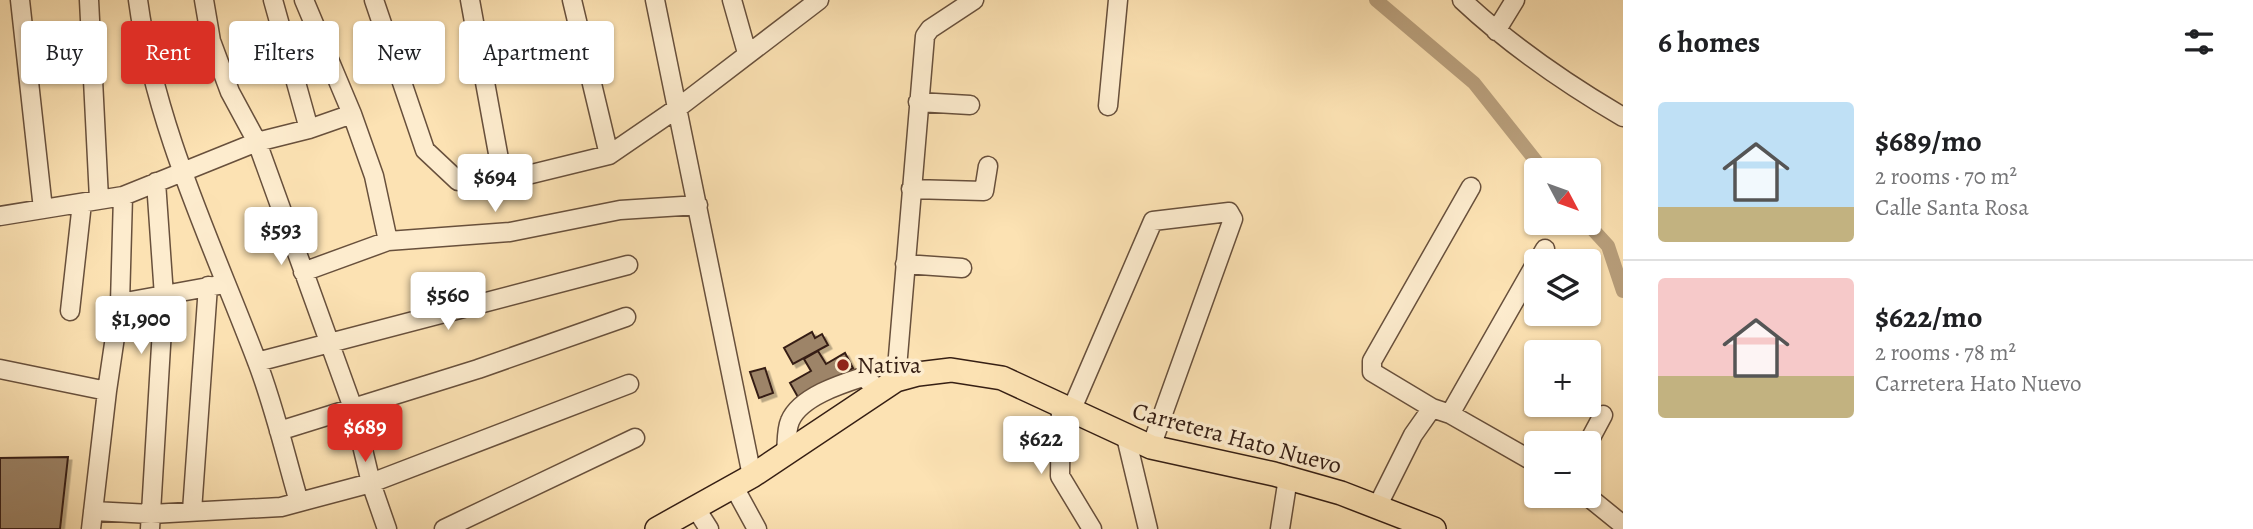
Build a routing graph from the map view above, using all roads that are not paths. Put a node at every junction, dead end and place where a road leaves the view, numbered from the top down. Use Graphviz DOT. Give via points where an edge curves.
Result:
graph roads {
  1 [pos="20,0"];
  2 [pos="89,0"];
  3 [pos="138,0"];
  4 [pos="204,0"];
  5 [pos="273,0"];
  6 [pos="304,0"];
  7 [pos="374,0"];
  8 [pos="470,0"];
  9 [pos="572,0"];
  10 [pos="654,0"];
  11 [pos="732,0"];
  12 [pos="974,0"];
  13 [pos="1118,0"];
  14 [pos="1462,0"];
  15 [pos="1515,0"];
  16 [pos="815,1"];
  17 [pos="1496,31"];
  18 [pos="747,53"];
  19 [pos="918,102"];
  20 [pos="970,104"];
  21 [pos="1108,106"];
  22 [pos="679,107"];
  23 [pos="352,114"];
  24 [pos="1623,117"];
  25 [pos="309,129"];
  26 [pos="257,142"];
  27 [pos="609,155"];
  28 [pos="988,166"];
  29 [pos="181,172"];
  30 [pos="503,181"];
  31 [pos="156,182"];
  32 [pos="1471,187"];
  33 [pos="911,189"];
  34 [pos="123,196"];
  35 [pos="90,201"];
  36 [pos="698,205"];
  37 [pos="43,209"];
  38 [pos="0,216"];
  39 [pos="388,241"];
  40 [pos="905,264"];
  41 [pos="628,265"];
  42 [pos="962,268"];
  43 [pos="303,272"];
  44 [pos="217,285"];
  45 [pos="1524,285"];
  46 [pos="164,296"];
  47 [pos="120,303"];
  48 [pos="70,311"];
  49 [pos="626,317"];
  50 [pos="330,342"];
  51 [pos="257,362"];
  52 [pos="0,369"];
  53 [pos="629,384"];
  54 [pos="888,385"];
  55 [pos="107,390"];
  56 [pos="353,408"];
  57 [pos="1066,408"];
  58 [pos="1432,408"];
  59 [pos="1450,414"];
  60 [pos="1603,415"];
  61 [pos="279,431"];
  62 [pos="1594,431"];
  63 [pos="1126,437"];
  64 [pos="635,438"];
  65 [pos="1151,447"];
  66 [pos="786,454"];
  67 [pos="1524,456"];
  68 [pos="1288,478"];
  69 [pos="742,480"];
  70 [pos="371,483"];
  71 [pos="299,502"];
  72 [pos="1378,505"];
  73 [pos="695,507"];
  74 [pos="1601,507"];
  75 [pos="192,511"];
  76 [pos="92,520"];
  77 [pos="150,522"];
  78 [pos="1623,525"];
  79 [pos="1426,527"];
  80 [pos="387,529"];
  81 [pos="444,529"];
  82 [pos="657,529"];
  83 [pos="709,529"];
  84 [pos="757,529"];
  85 [pos="1091,529"];
  86 [pos="1148,529"];
  87 [pos="1280,529"];
  1 -- 37 [label="street"];
  2 -- 35 [label="street"];
  3 -- 29 [label="street" via="145,54"];
  4 -- 26 [label="street" via="211,41 230,92"];
  5 -- 25 [label="street"];
  6 -- 23 [label="street"];
  7 -- 30 [label="street" via="425,150 458,181"];
  8 -- 30 [label="street"];
  9 -- 27 [label="street"];
  10 -- 22 [label="street"];
  11 -- 18 [label="street"];
  12 -- 19 [label="street" via="925,36"];
  13 -- 21 [label="street"];
  14 -- 17 [label="street"];
  15 -- 17 [label="street"];
  16 -- 18 [label="street"];
  17 -- 24 [label="street" via="1570,86"];
  18 -- 22 [label="street"];
  19 -- 20 [label="street"];
  19 -- 33 [label="street"];
  22 -- 27 [label="street"];
  22 -- 36 [label="street"];
  23 -- 25 [label="street"];
  23 -- 39 [label="street" via="374,176"];
  25 -- 26 [label="street"];
  26 -- 29 [label="street"];
  26 -- 43 [label="street"];
  27 -- 30 [label="street"];
  28 -- 33 [label="street" via="984,191"];
  29 -- 31 [label="street"];
  29 -- 44 [label="street"];
  31 -- 34 [label="street"];
  31 -- 46 [label="street"];
  32 -- 58 [label="street" via="1371,361 1372,372"];
  33 -- 40 [label="street"];
  34 -- 35 [label="street"];
  34 -- 47 [label="street"];
  35 -- 37 [label="street"];
  35 -- 48 [label="street"];
  36 -- 39 [label="street" via="620,209 510,232"];
  36 -- 69 [label="street"];
  37 -- 38 [label="street"];
  39 -- 43 [label="street"];
  40 -- 42 [label="street"];
  40 -- 54 [label="street"];
  41 -- 50 [label="street"];
  43 -- 50 [label="street"];
  44 -- 46 [label="street"];
  44 -- 51 [label="street"];
  44 -- 75 [label="street"];
  45 -- 59 [label="street"];
  46 -- 47 [label="street"];
  46 -- 77 [label="street"];
  47 -- 55 [label="street"];
  49 -- 56 [label="street"];
  50 -- 51 [label="street"];
  50 -- 56 [label="street"];
  51 -- 61 [label="street"];
  52 -- 55 [label="street"];
  53 -- 70 [label="street"];
  54 -- 57 [label="main road, Carretera Hato Nuevo" via="918,374 971,372 1002,378"];
  54 -- 66 [label="main road, Carretera Hato Nuevo"];
  54 -- 66 [label="street" via="863,377 799,407 789,422"];
  55 -- 76 [label="street"];
  56 -- 61 [label="street"];
  56 -- 70 [label="street"];
  57 -- 63 [label="main road, Carretera Hato Nuevo"];
  57 -- 65 [label="street" via="1153,221 1229,212 1233,219"];
  57 -- 85 [label="street" via="1060,475"];
  58 -- 59 [label="street"];
  58 -- 72 [label="street"];
  59 -- 67 [label="street"];
  60 -- 62 [label="street"];
  61 -- 71 [label="street"];
  63 -- 65 [label="main road, Carretera Hato Nuevo"];
  63 -- 86 [label="street"];
  64 -- 81 [label="street"];
  65 -- 68 [label="main road, Carretera Hato Nuevo"];
  66 -- 69 [label="main road, Carretera Hato Nuevo"];
  68 -- 72 [label="main road, Carretera Hato Nuevo"];
  68 -- 87 [label="street"];
  69 -- 73 [label="main road, Carretera Hato Nuevo"];
  69 -- 84 [label="street"];
  70 -- 71 [label="street"];
  70 -- 80 [label="street"];
  71 -- 75 [label="street"];
  72 -- 79 [label="main road, Carretera Hato Nuevo"];
  73 -- 82 [label="main road, Carretera Hato Nuevo"];
  73 -- 83 [label="street"];
  74 -- 78 [label="street"];
  75 -- 77 [label="street"];
  76 -- 77 [label="street"];
}
